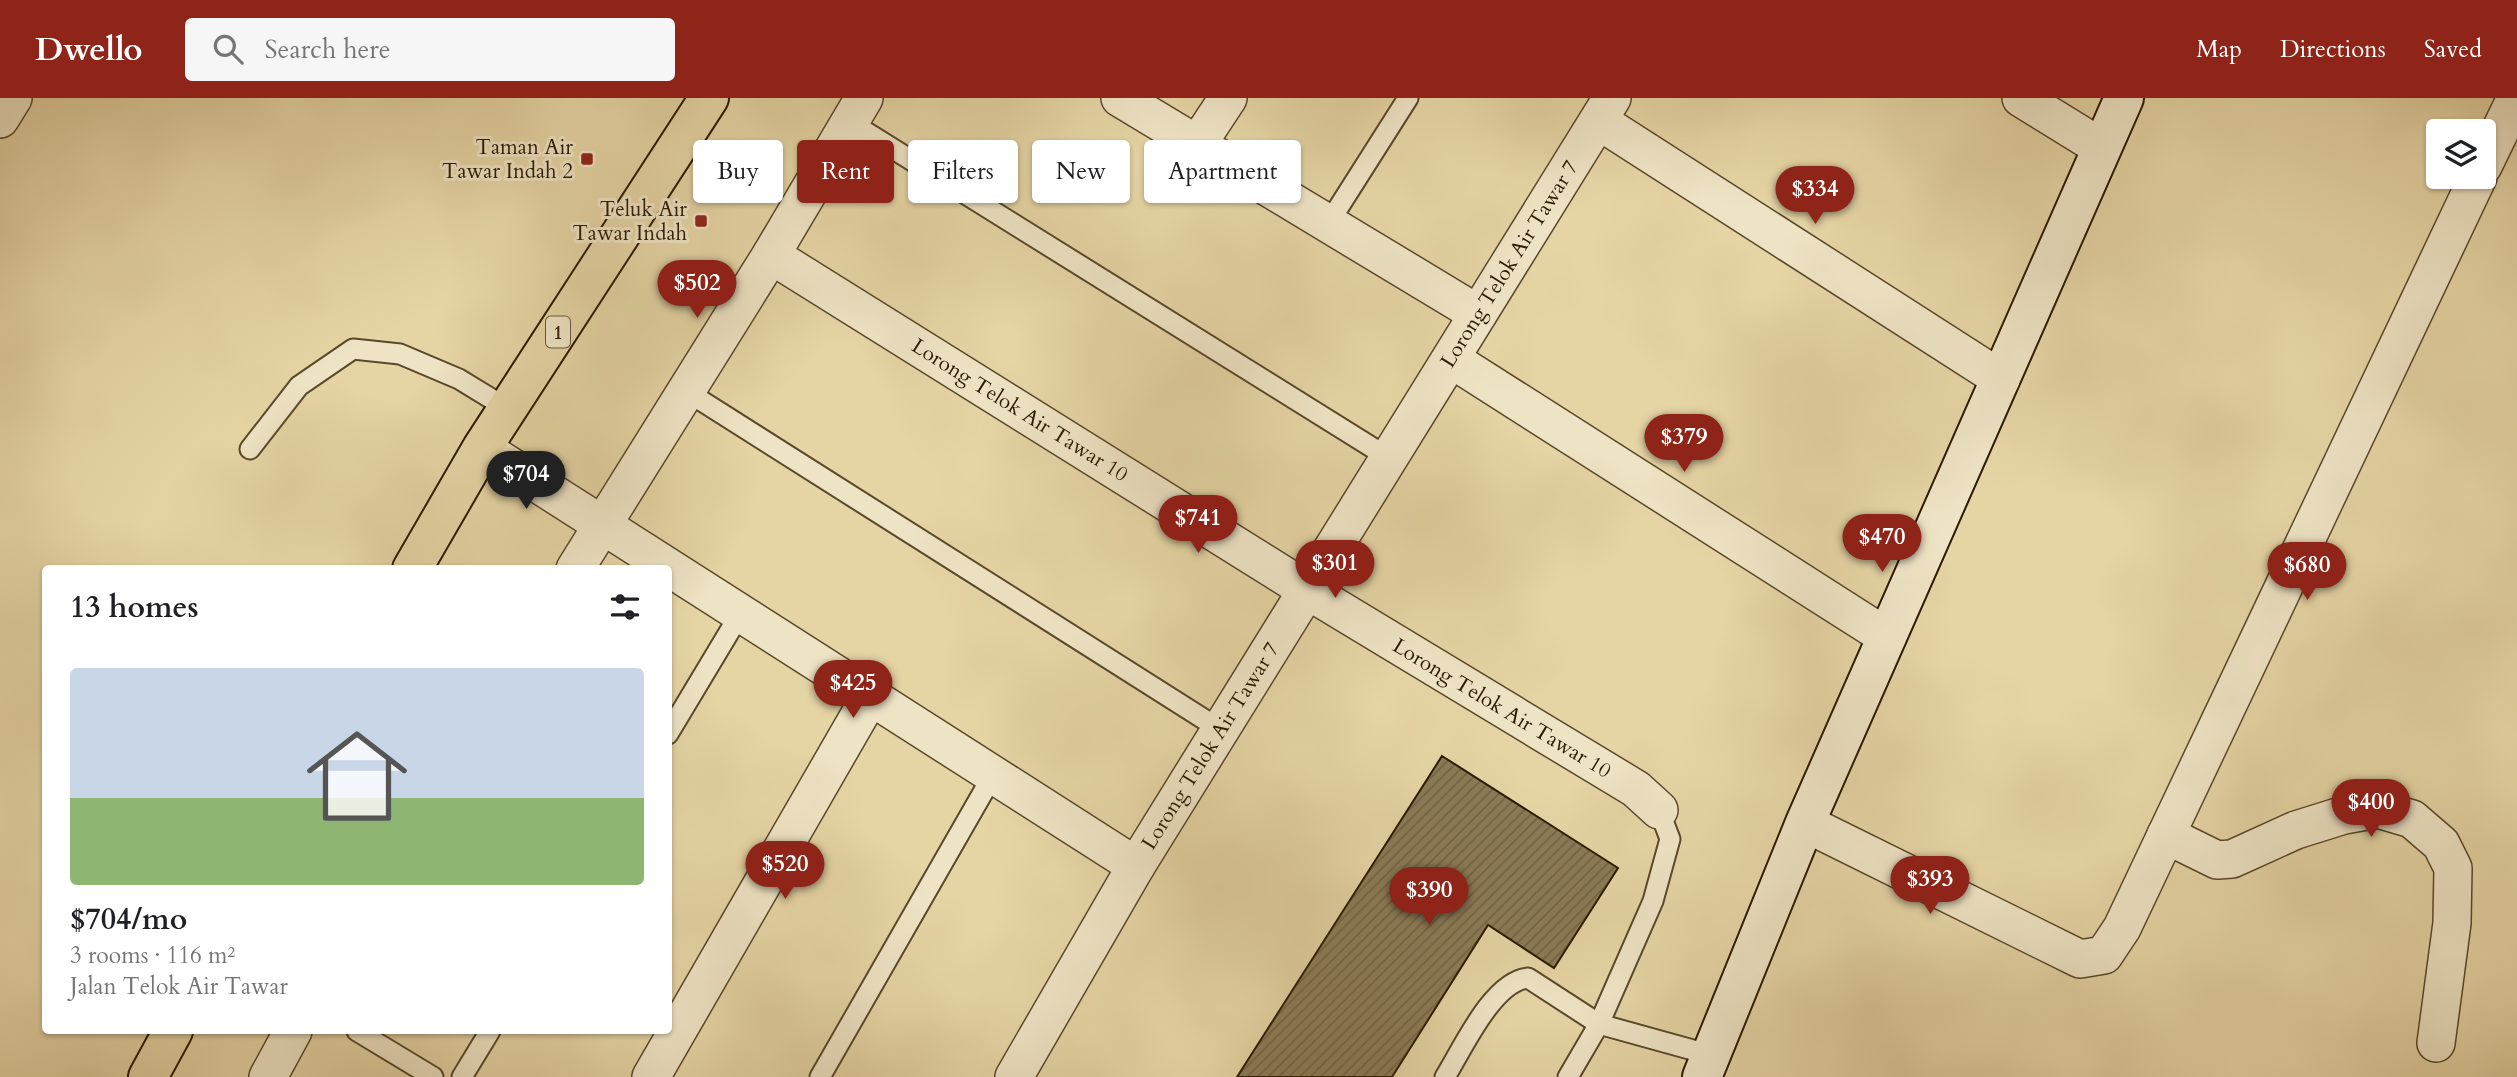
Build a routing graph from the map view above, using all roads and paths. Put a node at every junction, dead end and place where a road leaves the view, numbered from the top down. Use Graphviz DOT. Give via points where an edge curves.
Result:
graph roads {
  1 [pos="13,98"];
  2 [pos="709,98"];
  3 [pos="1120,98"];
  4 [pos="1228,98"];
  5 [pos="1408,98"];
  6 [pos="2021,98"];
  7 [pos="2124,98"];
  8 [pos="2516,98"];
  9 [pos="857,110"];
  10 [pos="1605,110"];
  11 [pos="0,119"];
  12 [pos="2496,139"];
  13 [pos="1190,140"];
  14 [pos="1201,140"];
  15 [pos="2102,148"];
  16 [pos="2472,189"];
  17 [pos="1293,203"];
  18 [pos="1328,224"];
  19 [pos="771,255"];
  20 [pos="1478,314"];
  21 [pos="1451,359"];
  22 [pos="2001,379"];
  23 [pos="686,391"];
  24 [pos="508,409"];
  25 [pos="482,448"];
  26 [pos="250,449"];
  27 [pos="1389,458"];
  28 [pos="601,526"];
  29 [pos="414,565"];
  30 [pos="577,565"];
  31 [pos="663,565"];
  32 [pos="672,571"];
  33 [pos="1307,590"];
  34 [pos="740,614"];
  35 [pos="1887,637"];
  36 [pos="870,697"];
  37 [pos="672,727"];
  38 [pos="1221,730"];
  39 [pos="993,775"];
  40 [pos="1659,810"];
  41 [pos="1805,822"];
  42 [pos="2166,835"];
  43 [pos="1136,866"];
  44 [pos="1599,1024"];
  45 [pos="171,1034"];
  46 [pos="172,1034"];
  47 [pos="291,1034"];
  48 [pos="362,1034"];
  49 [pos="488,1034"];
  50 [pos="2436,1043"];
  51 [pos="1707,1066"];
  52 [pos="148,1077"];
  53 [pos="169,1077"];
  54 [pos="268,1077"];
  55 [pos="433,1077"];
  56 [pos="463,1077"];
  57 [pos="650,1077"];
  58 [pos="821,1077"];
  59 [pos="1014,1077"];
  60 [pos="1445,1077"];
  61 [pos="1568,1077"];
  1 -- 11 [label="street"];
  2 -- 24 [label="main road, 1"];
  3 -- 13 [label="street"];
  4 -- 14 [label="street"];
  5 -- 18 [label="lane"];
  6 -- 15 [label="street"];
  7 -- 15 [label="main road"];
  8 -- 12 [label="street"];
  9 -- 19 [label="street"];
  9 -- 27 [label="lane"];
  10 -- 20 [label="street, Lorong Telok Air Tawar 7"];
  10 -- 22 [label="street"];
  15 -- 22 [label="main road"];
  16 -- 42 [label="street"];
  17 -- 18 [label="street"];
  18 -- 20 [label="street"];
  19 -- 23 [label="street"];
  19 -- 33 [label="street, Lorong Telok Air Tawar 10"];
  20 -- 21 [label="street, Lorong Telok Air Tawar 7"];
  21 -- 27 [label="street, Lorong Telok Air Tawar 7"];
  21 -- 35 [label="street"];
  22 -- 35 [label="main road"];
  23 -- 28 [label="street"];
  23 -- 38 [label="lane"];
  24 -- 25 [label="main road, 1"];
  24 -- 26 [label="lane" via="458,379 400,354 353,349 299,386"];
  25 -- 28 [label="street"];
  25 -- 29 [label="main road, 1"];
  27 -- 33 [label="street, Lorong Telok Air Tawar 7"];
  28 -- 30 [label="street"];
  28 -- 31 [label="street"];
  32 -- 34 [label="street"];
  33 -- 38 [label="street, Lorong Telok Air Tawar 7"];
  33 -- 40 [label="street, Lorong Telok Air Tawar 10" via="1636,789"];
  34 -- 36 [label="street"];
  34 -- 37 [label="lane"];
  35 -- 41 [label="main road"];
  36 -- 39 [label="street"];
  36 -- 57 [label="street"];
  38 -- 43 [label="street, Lorong Telok Air Tawar 7"];
  39 -- 43 [label="street"];
  39 -- 58 [label="lane"];
  40 -- 44 [label="lane" via="1670,839 1662,871"];
  41 -- 42 [label="street" via="2080,960 2104,955 2122,928"];
  41 -- 51 [label="main road"];
  42 -- 50 [label="street" via="2217,860 2232,859 2296,830 2344,815 2378,809 2412,819 2441,844 2453,868 2452,923"];
  43 -- 59 [label="street, Lorong Telok Air Tawar 7"];
  44 -- 51 [label="lane"];
  44 -- 60 [label="lane" via="1528,978 1515,979 1500,990"];
  44 -- 61 [label="lane"];
  45 -- 52 [label="main road"];
  46 -- 53 [label="main road"];
  47 -- 54 [label="street"];
  48 -- 55 [label="lane"];
  49 -- 56 [label="lane"];
}
